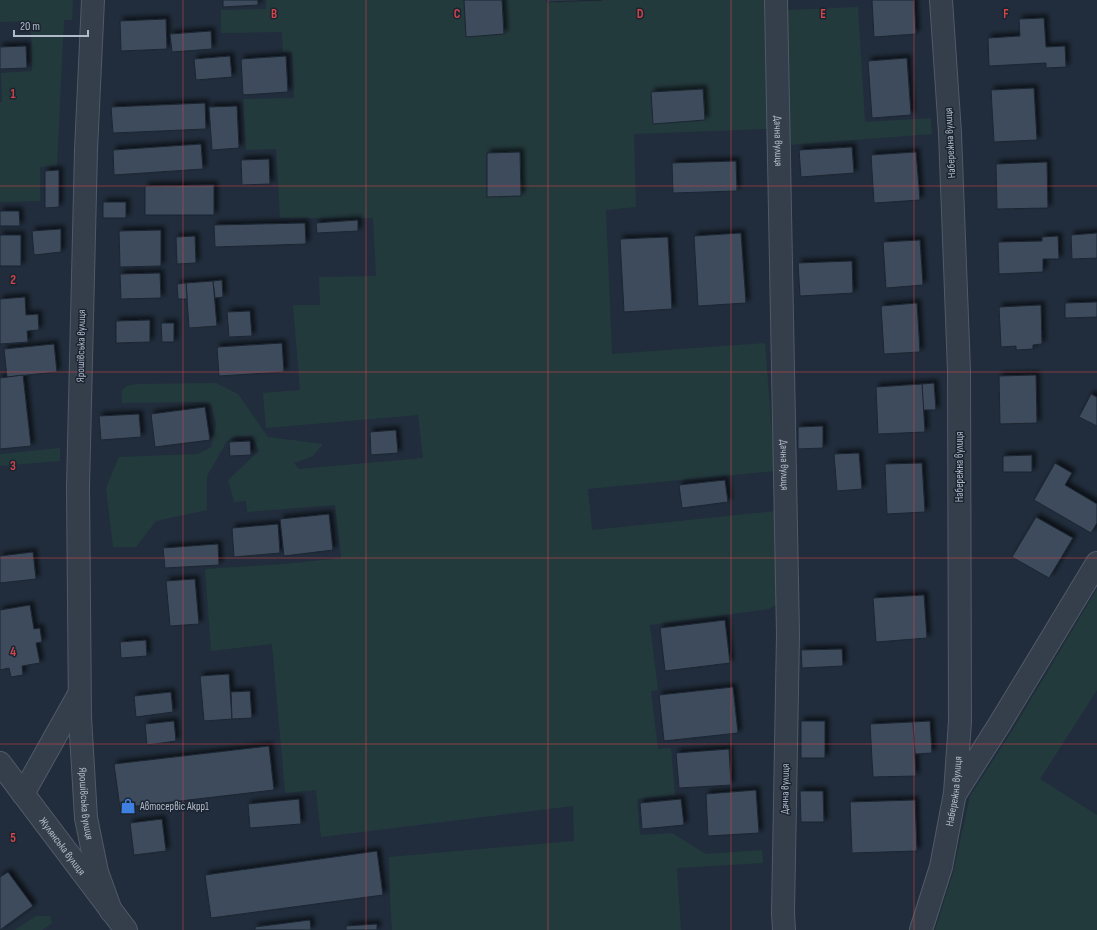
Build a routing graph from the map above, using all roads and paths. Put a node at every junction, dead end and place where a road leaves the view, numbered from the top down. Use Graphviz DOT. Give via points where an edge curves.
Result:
graph roads {
  1 [pos="93,0"];
  2 [pos="776,0"];
  3 [pos="941,0"];
  4 [pos="1097,563"];
  5 [pos="80,693"];
  6 [pos="0,763"];
  7 [pos="955,793"];
  8 [pos="23,794"];
  9 [pos="112,911"];
  10 [pos="126,930"];
  11 [pos="784,930"];
  12 [pos="921,930"];
  1 -- 5 [label="street, Ярошівська вулиця" via="86,150 78,487"];
  2 -- 11 [label="street, Дачна вулиця" via="788,634 782,913"];
  3 -- 7 [label="street, Набережна вулиця" via="950,133 959,371 960,720"];
  4 -- 7 [label="street"];
  5 -- 8 [label="street, Ярошівська вулиця"];
  5 -- 9 [label="street, Ярошівська вулиця" via="86,818 97,872"];
  6 -- 8 [label="street, Жулянська вулиця"];
  7 -- 12 [label="street, Набережна вулиця" via="941,867"];
  8 -- 9 [label="street, Жулянська вулиця"];
  9 -- 10 [label="street, Жулянська вулиця"];
}
